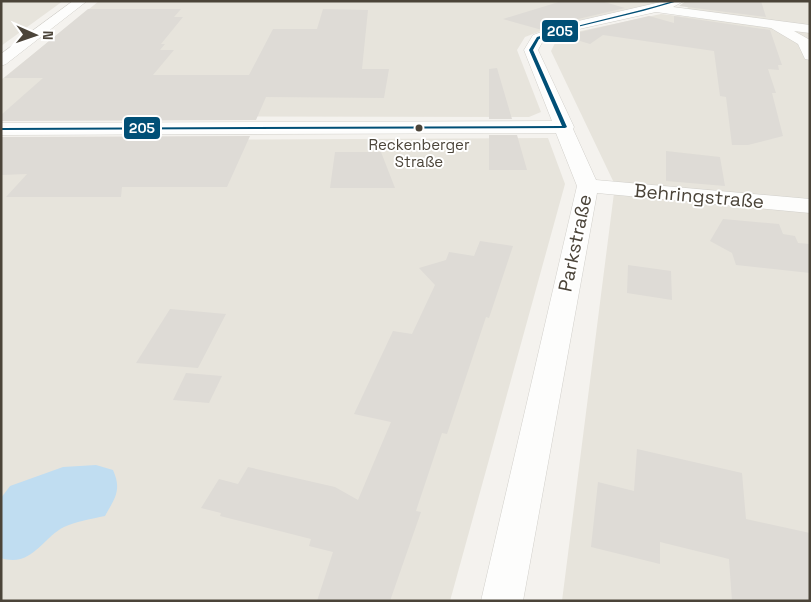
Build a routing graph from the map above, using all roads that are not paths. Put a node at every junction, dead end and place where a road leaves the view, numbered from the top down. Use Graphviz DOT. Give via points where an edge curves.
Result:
graph roads {
  1 [pos="81,1"];
  2 [pos="624,1"];
  3 [pos="678,1"];
  4 [pos="656,8"];
  5 [pos="808,37"];
  6 [pos="810,56"];
  7 [pos="1,61"];
  8 [pos="565,127"];
  9 [pos="1,129"];
  10 [pos="588,186"];
  11 [pos="810,206"];
  12 [pos="502,601"];
  1 -- 7 [label="street"];
  2 -- 4 [label="street"];
  3 -- 4 [label="street, Parkstraße"];
  4 -- 5 [label="street" via="772,25"];
  4 -- 8 [label="street, Parkstraße" via="566,28 538,38 531,50"];
  5 -- 6 [label="street"];
  8 -- 9 [label="street"];
  8 -- 10 [label="street, Parkstraße"];
  10 -- 11 [label="street, Behringstraße"];
  10 -- 12 [label="street, Parkstraße"];
}
